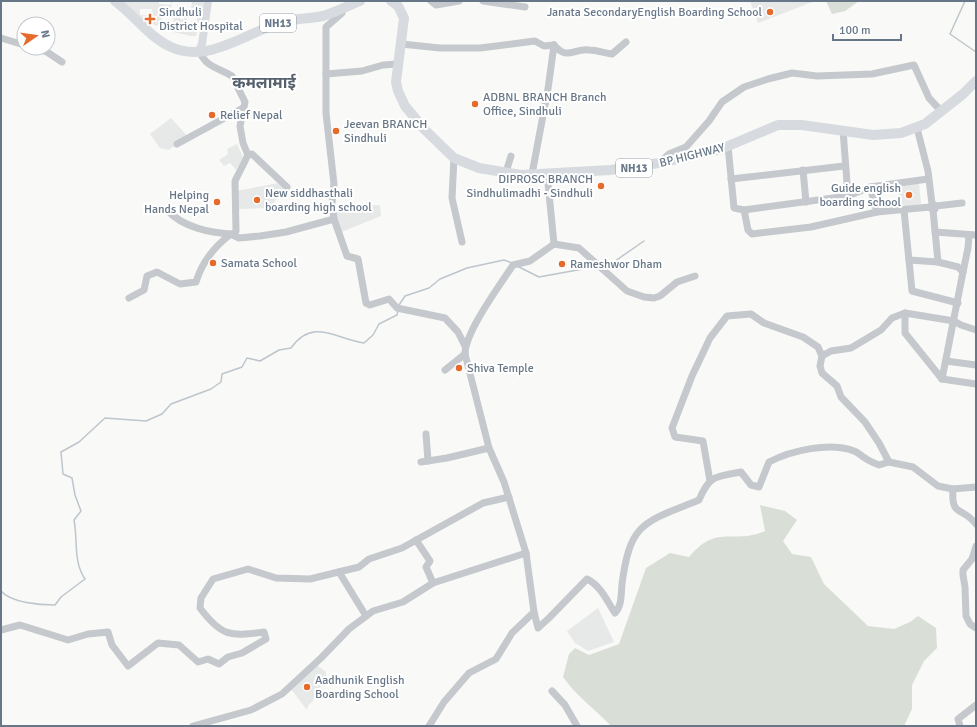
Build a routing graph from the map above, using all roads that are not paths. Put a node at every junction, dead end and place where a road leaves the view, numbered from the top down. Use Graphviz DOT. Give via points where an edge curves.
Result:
graph roads {
  1 [pos="115,1"];
  2 [pos="208,1"];
  3 [pos="431,1"];
  4 [pos="459,1"];
  5 [pos="483,1"];
  6 [pos="355,3"];
  7 [pos="395,3"];
  8 [pos="525,7"];
  9 [pos="1,38"];
  10 [pos="626,42"];
  11 [pos="16,43"];
  12 [pos="401,44"];
  13 [pos="554,45"];
  14 [pos="199,51"];
  15 [pos="53,56"];
  16 [pos="62,62"];
  17 [pos="398,64"];
  18 [pos="326,74"];
  19 [pos="976,81"];
  20 [pos="243,108"];
  21 [pos="942,112"];
  22 [pos="918,128"];
  23 [pos="843,130"];
  24 [pos="177,144"];
  25 [pos="728,146"];
  26 [pos="248,155"];
  27 [pos="511,156"];
  28 [pos="454,158"];
  29 [pos="658,163"];
  30 [pos="844,166"];
  31 [pos="803,170"];
  32 [pos="506,172"];
  33 [pos="547,173"];
  34 [pos="532,174"];
  35 [pos="731,179"];
  36 [pos="928,179"];
  37 [pos="870,187"];
  38 [pos="287,188"];
  39 [pos="848,196"];
  40 [pos="806,202"];
  41 [pos="962,203"];
  42 [pos="933,207"];
  43 [pos="744,210"];
  44 [pos="904,210"];
  45 [pos="168,211"];
  46 [pos="877,212"];
  47 [pos="334,219"];
  48 [pos="935,232"];
  49 [pos="232,235"];
  50 [pos="972,235"];
  51 [pos="462,242"];
  52 [pos="554,244"];
  53 [pos="909,260"];
  54 [pos="938,262"];
  55 [pos="963,272"];
  56 [pos="695,276"];
  57 [pos="129,298"];
  58 [pos="958,303"];
  59 [pos="905,314"];
  60 [pos="954,320"];
  61 [pos="976,330"];
  62 [pos="465,346"];
  63 [pos="465,354"];
  64 [pos="822,356"];
  65 [pos="946,361"];
  66 [pos="976,365"];
  67 [pos="446,370"];
  68 [pos="942,379"];
  69 [pos="976,384"];
  70 [pos="426,434"];
  71 [pos="489,448"];
  72 [pos="888,462"];
  73 [pos="710,481"];
  74 [pos="976,488"];
  75 [pos="953,489"];
  76 [pos="509,497"];
  77 [pos="976,524"];
  78 [pos="416,540"];
  79 [pos="976,546"];
  80 [pos="526,553"];
  81 [pos="339,572"];
  82 [pos="433,583"];
  83 [pos="534,612"];
  84 [pos="366,616"];
  85 [pos="976,628"];
  86 [pos="1,630"];
  87 [pos="552,691"];
  88 [pos="976,705"];
  89 [pos="193,726"];
  90 [pos="429,726"];
  91 [pos="577,726"];
  92 [pos="960,726"];
  1 -- 14 [label="highway, NH13" via="170,47"];
  2 -- 14 [label="main road"];
  3 -- 4 [label="street" via="436,5"];
  5 -- 8 [label="street"];
  6 -- 14 [label="highway, NH13" via="324,16 281,22 220,47"];
  6 -- 18 [label="street" via="336,16 326,27"];
  7 -- 12 [label="highway, BP HIGHWAY / NH13" via="404,18"];
  9 -- 11 [label="street"];
  10 -- 13 [label="street" via="612,54 589,50 569,54 559,51"];
  12 -- 13 [label="street" via="440,48 480,48 535,41 544,46"];
  12 -- 17 [label="highway, BP HIGHWAY / NH13"];
  13 -- 34 [label="street"];
  14 -- 20 [label="street" via="203,61 232,76 245,102"];
  15 -- 16 [label="street"];
  17 -- 18 [label="street"];
  17 -- 28 [label="highway, BP HIGHWAY / NH13" via="396,82 402,102 425,130"];
  18 -- 47 [label="street" via="326,114 334,184"];
  19 -- 21 [label="highway, BP HIGHWAY / NH13"];
  20 -- 24 [label="street"];
  20 -- 26 [label="street" via="240,126"];
  21 -- 22 [label="highway, BP HIGHWAY / NH13"];
  21 -- 29 [label="street" via="929,98 914,65 872,74 817,76 792,73 744,87 722,102 686,147 669,154"];
  22 -- 23 [label="highway, BP HIGHWAY / NH13" via="886,135"];
  22 -- 36 [label="street"];
  23 -- 25 [label="highway, BP HIGHWAY / NH13" via="778,125"];
  23 -- 30 [label="street"];
  25 -- 29 [label="highway, BP HIGHWAY / NH13"];
  25 -- 35 [label="street"];
  26 -- 38 [label="street" via="252,154 259,159"];
  26 -- 49 [label="street" via="235,181 236,231"];
  27 -- 32 [label="street"];
  28 -- 32 [label="highway, BP HIGHWAY / NH13" via="478,168"];
  28 -- 51 [label="street" via="452,198"];
  29 -- 33 [label="highway, BP HIGHWAY / NH13" via="610,170"];
  30 -- 31 [label="street"];
  30 -- 39 [label="street"];
  31 -- 35 [label="street"];
  31 -- 40 [label="street"];
  32 -- 34 [label="highway, BP HIGHWAY / NH13"];
  33 -- 34 [label="highway, BP HIGHWAY / NH13"];
  33 -- 52 [label="street"];
  35 -- 43 [label="street" via="734,208"];
  36 -- 37 [label="street"];
  36 -- 42 [label="street"];
  37 -- 39 [label="street"];
  37 -- 46 [label="street"];
  39 -- 40 [label="street"];
  40 -- 43 [label="street"];
  41 -- 42 [label="street"];
  42 -- 44 [label="street"];
  42 -- 48 [label="street"];
  43 -- 46 [label="street" via="748,230 752,234 811,227"];
  44 -- 46 [label="street"];
  44 -- 53 [label="street"];
  45 -- 49 [label="street" via="174,218 196,227"];
  47 -- 49 [label="street" via="286,232 239,238"];
  47 -- 62 [label="street" via="344,251 347,256 358,259 366,303 370,305 389,299 397,308 445,318 458,332"];
  48 -- 50 [label="street"];
  48 -- 54 [label="street"];
  49 -- 57 [label="street" via="217,244 196,282 180,284 157,272 147,276 144,290"];
  50 -- 55 [label="street"];
  52 -- 56 [label="street" via="579,248 627,291 644,297 660,296 676,282"];
  52 -- 62 [label="street" via="530,260 513,265 479,318"];
  53 -- 54 [label="street"];
  53 -- 58 [label="street" via="912,291"];
  54 -- 55 [label="street" via="958,267"];
  55 -- 58 [label="street"];
  58 -- 60 [label="street"];
  59 -- 60 [label="street"];
  59 -- 64 [label="street" via="892,318 881,330 851,348 831,351"];
  59 -- 68 [label="street" via="905,333"];
  60 -- 61 [label="street"];
  60 -- 65 [label="street"];
  62 -- 63 [label="street"];
  63 -- 67 [label="street"];
  63 -- 71 [label="street"];
  64 -- 72 [label="street" via="822,373 837,386 841,397 865,422"];
  64 -- 73 [label="street" via="818,347 802,337 764,323 751,314 727,316 710,338 672,428 675,437 703,441"];
  65 -- 66 [label="street"];
  65 -- 68 [label="street"];
  68 -- 69 [label="street"];
  70 -- 71 [label="street" via="425,461"];
  71 -- 76 [label="street"];
  72 -- 73 [label="street" via="879,465 855,451 811,448 769,462 759,487 752,486 741,472 712,478"];
  72 -- 75 [label="street" via="913,467 938,486"];
  73 -- 83 [label="street" via="704,487 699,500 656,517 642,526 632,538 619,609 615,613 600,588 587,579 538,628"];
  74 -- 75 [label="street"];
  75 -- 77 [label="street" via="953,506"];
  76 -- 78 [label="street" via="483,503"];
  76 -- 80 [label="street"];
  78 -- 81 [label="street" via="402,548 369,559 359,568"];
  78 -- 82 [label="street" via="430,561 426,567"];
  79 -- 85 [label="street" via="972,559 963,570 966,616 970,624"];
  80 -- 82 [label="street"];
  80 -- 83 [label="street"];
  81 -- 84 [label="street"];
  81 -- 86 [label="street" via="310,579 276,578 248,569 213,580 201,598 200,608 210,621 221,631 241,636 264,632 266,639 219,664 208,660 198,662 180,645 158,643 128,666 112,645 108,632 68,640 20,624"];
  82 -- 84 [label="street" via="404,602 373,611"];
  83 -- 90 [label="street" via="512,633 496,659 470,672 444,702"];
  84 -- 89 [label="street" via="349,629 282,694 251,710"];
  87 -- 91 [label="street" via="565,705"];
  88 -- 92 [label="street" via="958,719"];
}
